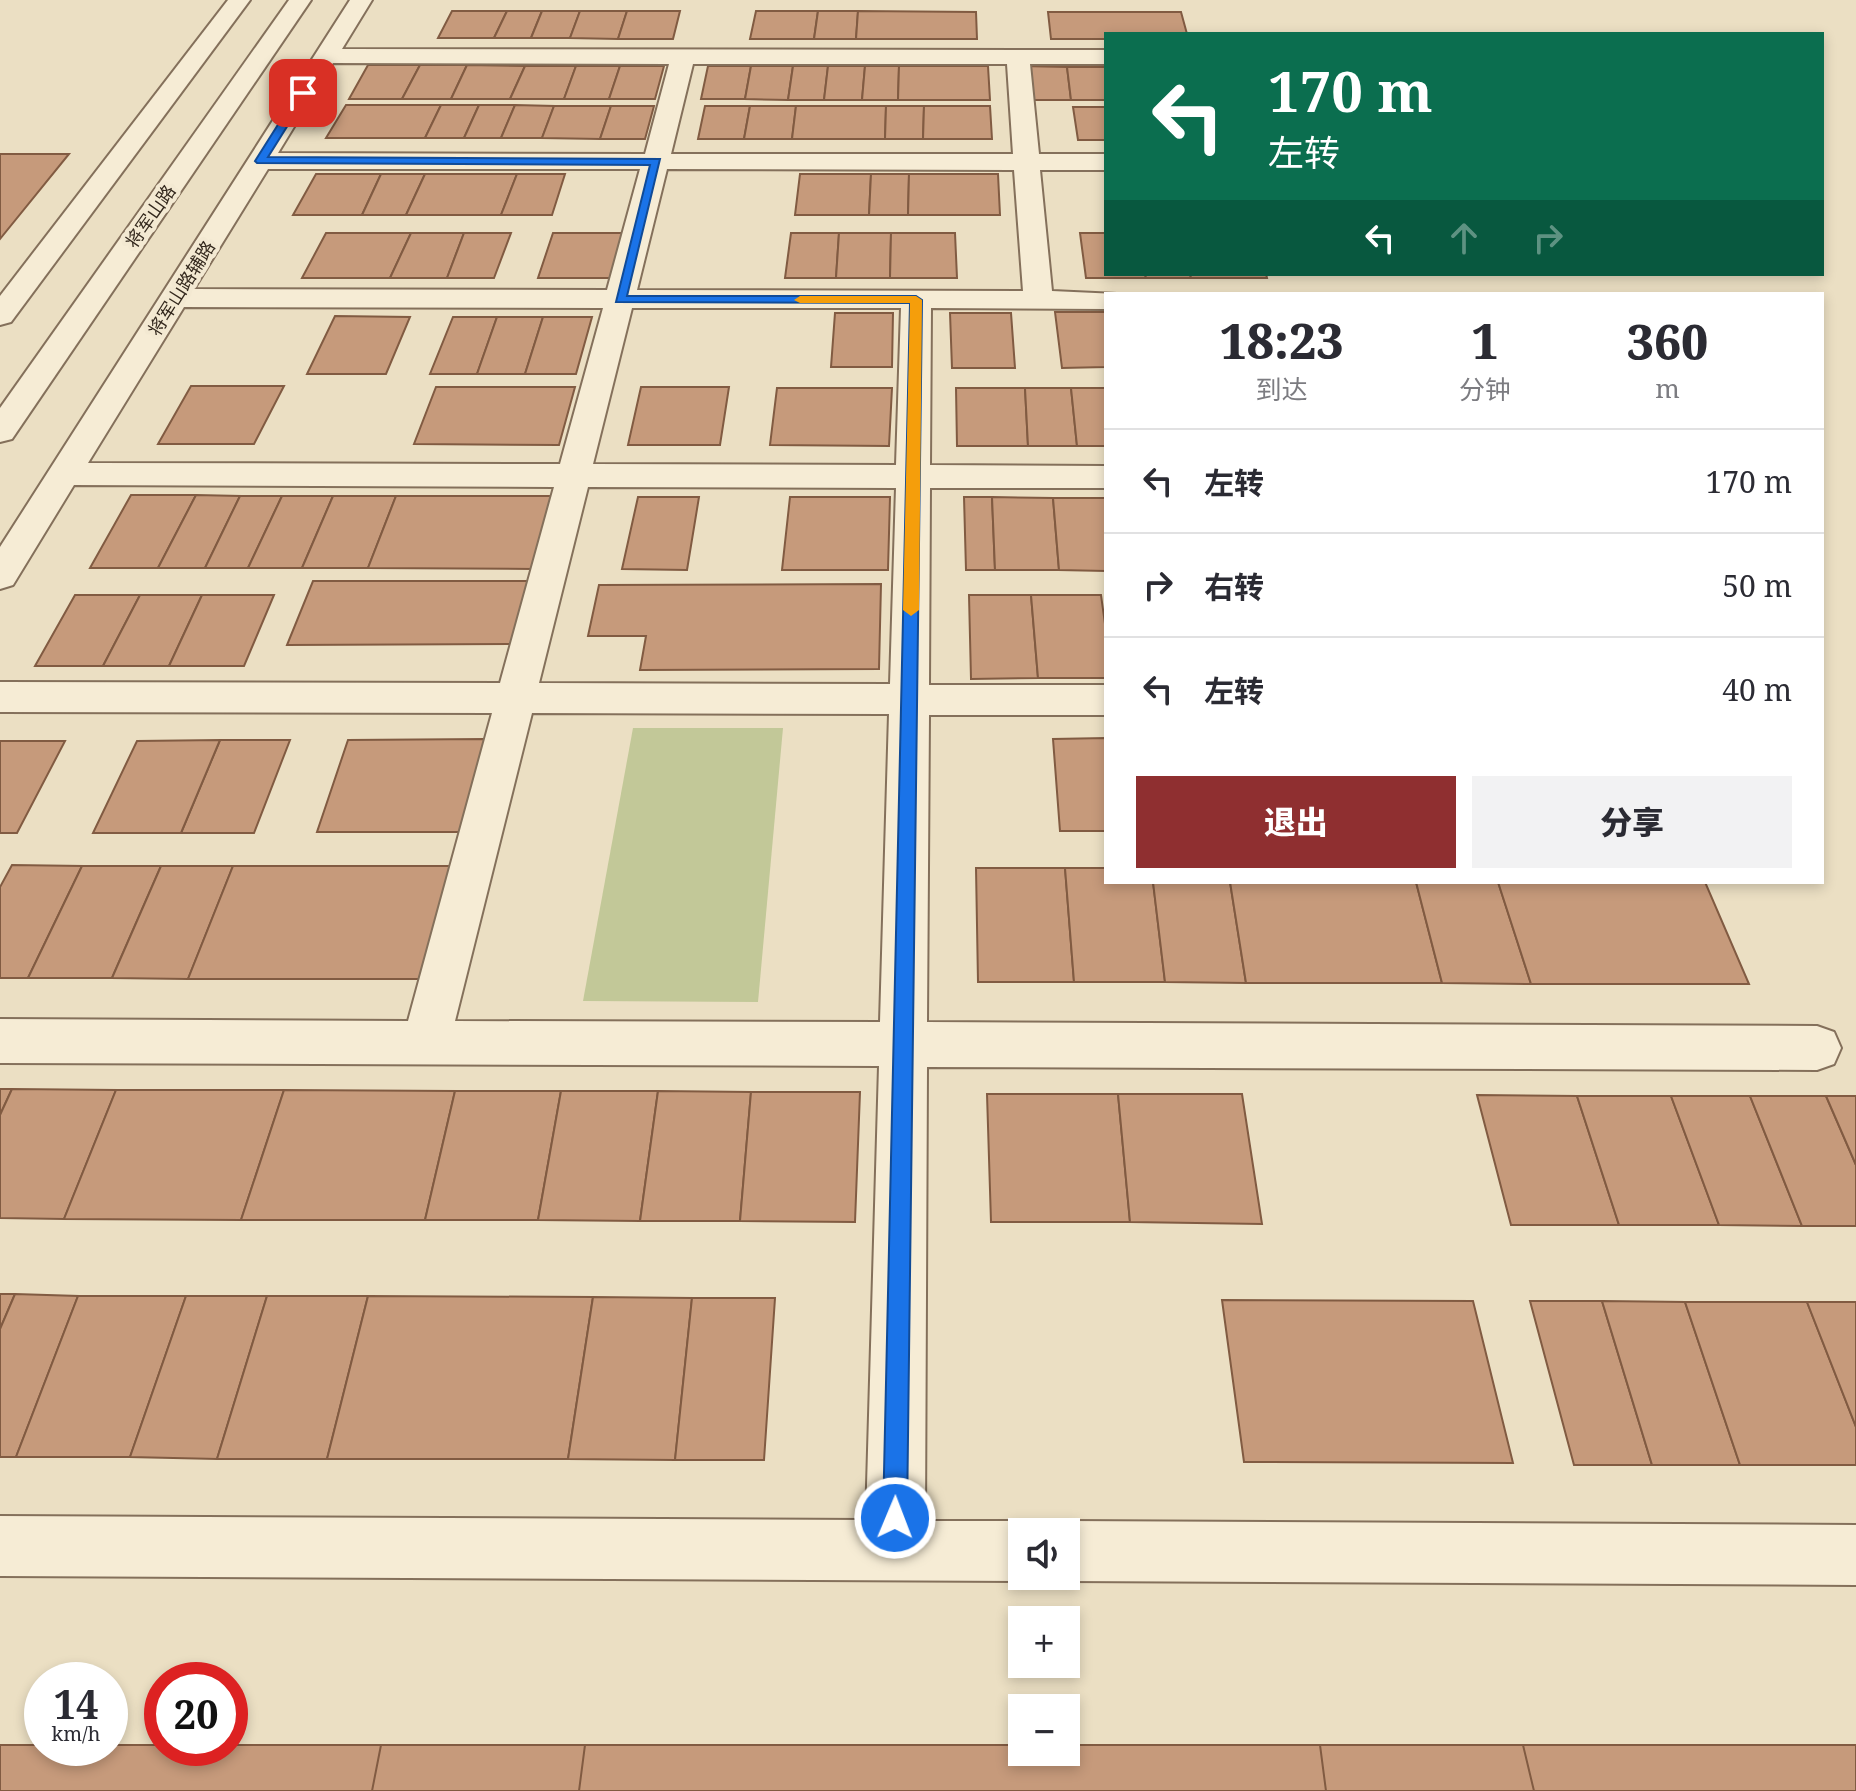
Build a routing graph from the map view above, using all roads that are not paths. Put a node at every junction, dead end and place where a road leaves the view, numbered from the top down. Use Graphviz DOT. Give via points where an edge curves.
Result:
graph roads {
  1 [pos="300,0"];
  2 [pos="385,0"];
  3 [pos="229,6"];
  4 [pos="356,9"];
  5 [pos="326,56"];
  6 [pos="683,56"];
  7 [pos="1018,57"];
  8 [pos="1104,57"];
  9 [pos="155,111"];
  10 [pos="251,154"];
  11 [pos="656,162"];
  12 [pos="1027,162"];
  13 [pos="1104,162"];
  14 [pos="216,166"];
  15 [pos="154,211"];
  16 [pos="174,298"];
  17 [pos="620,299"];
  18 [pos="916,300"];
  19 [pos="1038,300"];
  20 [pos="1104,300"];
  21 [pos="5,302"];
  22 [pos="0,432"];
  23 [pos="64,474"];
  24 [pos="574,476"];
  25 [pos="913,477"];
  26 [pos="1104,477"];
  27 [pos="0,576"];
  28 [pos="0,697"];
  29 [pos="516,698"];
  30 [pos="909,699"];
  31 [pos="1104,700"];
  32 [pos="0,1041"];
  33 [pos="426,1043"];
  34 [pos="903,1045"];
  35 [pos="1817,1048"];
  36 [pos="0,1546"];
  37 [pos="895,1550"];
  38 [pos="1008,1551"];
  39 [pos="1080,1551"];
  40 [pos="1856,1555"];
  1 -- 15 [label="street, 将军山路"];
  2 -- 4 [label="street"];
  3 -- 9 [label="street"];
  4 -- 5 [label="street, 将军山路辅路"];
  5 -- 6 [label="street"];
  5 -- 10 [label="street, 将军山路辅路" via="292,111"];
  6 -- 7 [label="street"];
  6 -- 11 [label="street"];
  7 -- 8 [label="street"];
  7 -- 12 [label="street"];
  9 -- 15 [label="street"];
  9 -- 21 [label="street"];
  10 -- 11 [label="street"];
  10 -- 16 [label="street, 将军山路辅路"];
  11 -- 12 [label="street"];
  11 -- 17 [label="street"];
  12 -- 13 [label="street"];
  12 -- 19 [label="street"];
  14 -- 15 [label="street"];
  15 -- 22 [label="street, 将军山路"];
  16 -- 17 [label="street"];
  16 -- 23 [label="street, 将军山路辅路"];
  17 -- 18 [label="street"];
  17 -- 24 [label="street"];
  18 -- 19 [label="street"];
  18 -- 25 [label="street"];
  19 -- 20 [label="street"];
  23 -- 24 [label="street"];
  23 -- 27 [label="street, 将军山路辅路"];
  24 -- 25 [label="street"];
  24 -- 29 [label="street"];
  25 -- 26 [label="street"];
  25 -- 30 [label="street"];
  28 -- 29 [label="street"];
  29 -- 30 [label="street"];
  29 -- 33 [label="street"];
  30 -- 31 [label="street"];
  30 -- 34 [label="street"];
  32 -- 33 [label="street"];
  33 -- 34 [label="street"];
  34 -- 35 [label="street"];
  34 -- 37 [label="street"];
  36 -- 37 [label="street"];
  37 -- 38 [label="street"];
  39 -- 40 [label="street"];
}
